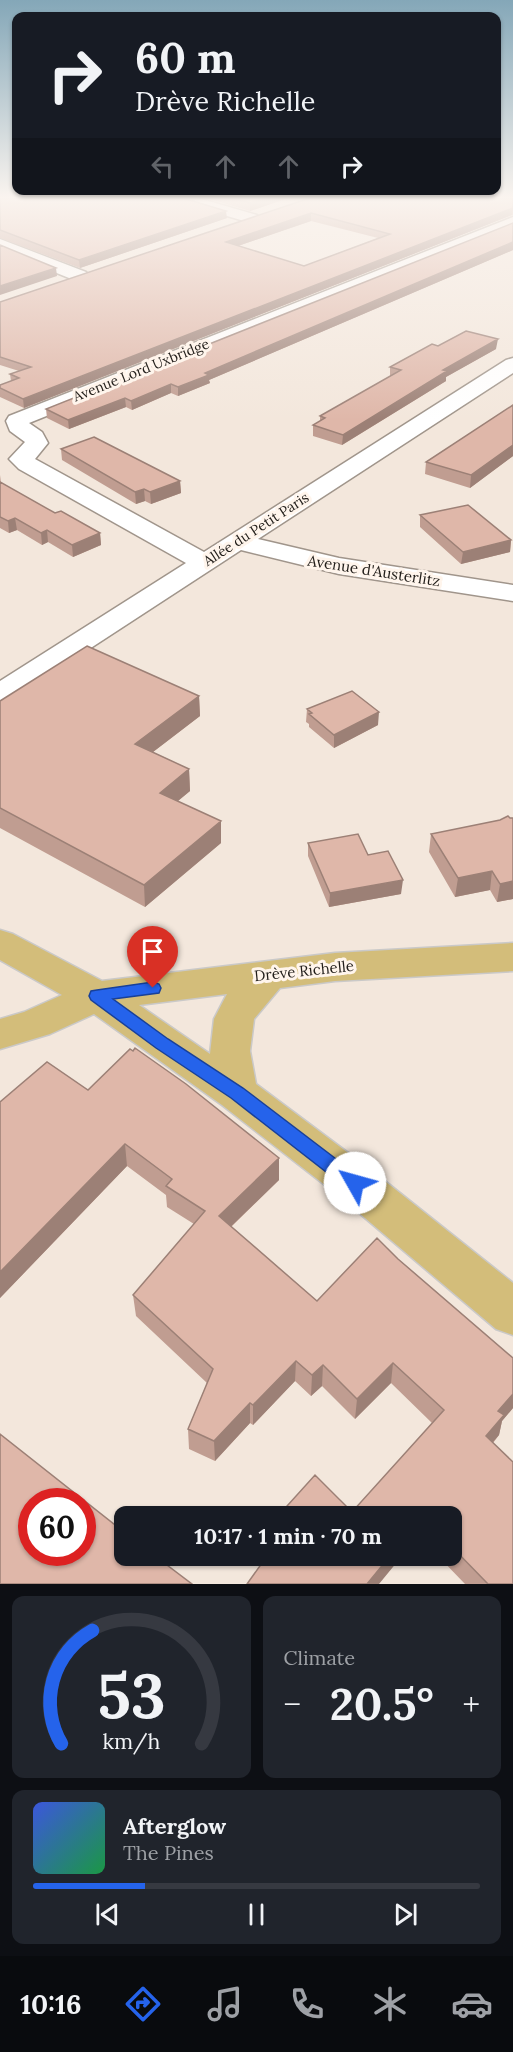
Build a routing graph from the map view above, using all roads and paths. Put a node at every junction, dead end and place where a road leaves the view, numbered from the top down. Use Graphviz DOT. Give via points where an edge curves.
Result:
graph roads {
  1 [pos="70,272"];
  2 [pos="92,272"];
  3 [pos="387,272"];
  4 [pos="80,276"];
  5 [pos="60,283"];
  6 [pos="513,364"];
  7 [pos="237,541"];
  8 [pos="204,562"];
  9 [pos="513,593"];
  10 [pos="0,694"];
  11 [pos="0,944"];
  12 [pos="513,957"];
  13 [pos="270,974"];
  14 [pos="97,996"];
  15 [pos="0,1034"];
  16 [pos="237,1093"];
  17 [pos="513,1313"];
  1 -- 4 [label="street"];
  2 -- 4 [label="street"];
  3 -- 8 [label="street, Avenue Lord Uxbridge" via="17,421 38,443 21,459 27,464"];
  4 -- 5 [label="street"];
  6 -- 7 [label="street, Allée du Petit Paris"];
  7 -- 8 [label="street, Allée du Petit Paris"];
  7 -- 9 [label="street, Avenue d'Austerlitz" via="333,566"];
  8 -- 10 [label="street, Allée du Petit Paris"];
  11 -- 14 [label="main road"];
  12 -- 13 [label="main road, Drève Richelle"];
  13 -- 14 [label="main road, Drève Richelle"];
  13 -- 16 [label="main road" via="238,1009 232,1028 230,1063"];
  14 -- 15 [label="main road, Drève Richelle"];
  14 -- 16 [label="main road"];
  16 -- 17 [label="main road" via="355,1183"];
}
